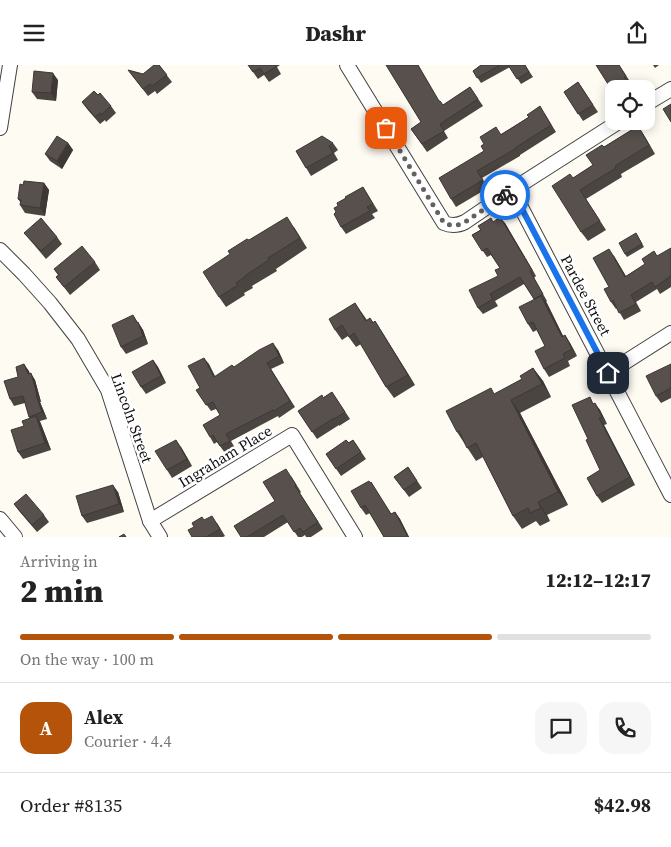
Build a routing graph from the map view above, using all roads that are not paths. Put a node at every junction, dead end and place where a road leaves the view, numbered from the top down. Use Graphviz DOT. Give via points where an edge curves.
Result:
graph roads {
  1 [pos="10,65"];
  2 [pos="347,65"];
  3 [pos="671,89"];
  4 [pos="655,99"];
  5 [pos="0,128"];
  6 [pos="606,130"];
  7 [pos="512,190"];
  8 [pos="0,250"];
  9 [pos="671,333"];
  10 [pos="608,373"];
  11 [pos="671,495"];
  12 [pos="0,519"];
  13 [pos="150,521"];
  14 [pos="15,537"];
  15 [pos="160,537"];
  16 [pos="355,537"];
  1 -- 5 [label="street"];
  2 -- 7 [label="street" via="444,223 459,225"];
  3 -- 4 [label="street"];
  6 -- 7 [label="street"];
  7 -- 10 [label="street, Pardee Street"];
  8 -- 13 [label="street, Lincoln Street" via="50,303 78,339 108,390"];
  9 -- 10 [label="street"];
  10 -- 11 [label="street, Pardee Street"];
  12 -- 14 [label="street"];
  13 -- 15 [label="street, Lincoln Street"];
  13 -- 16 [label="street, Ingraham Place" via="292,435"];
}
